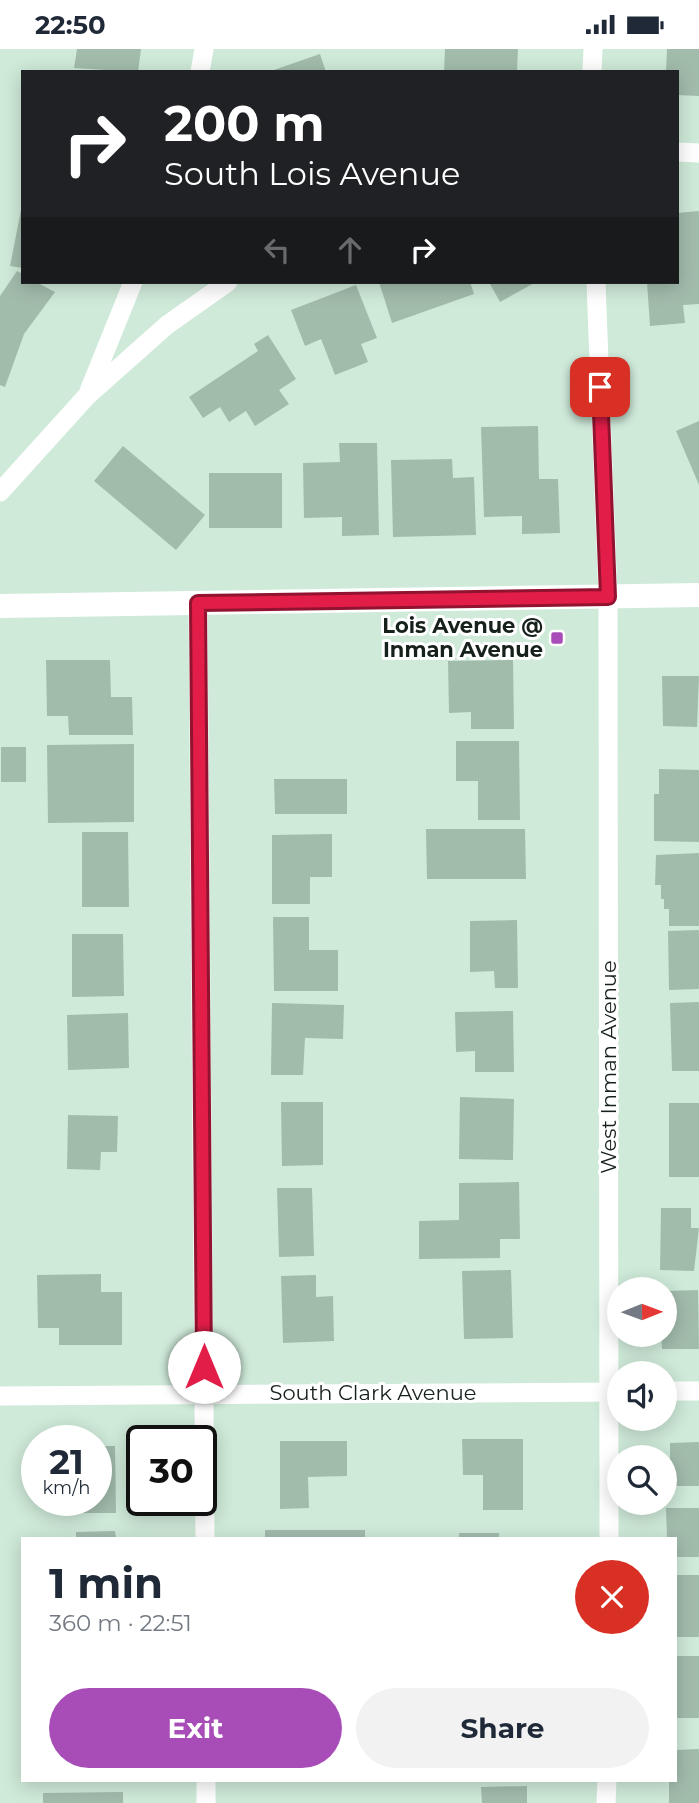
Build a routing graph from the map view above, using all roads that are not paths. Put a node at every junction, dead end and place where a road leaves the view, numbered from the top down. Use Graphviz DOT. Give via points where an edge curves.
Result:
graph roads {
  1 [pos="204,49"];
  2 [pos="593,49"];
  3 [pos="200,70"];
  4 [pos="592,70"];
  5 [pos="679,152"];
  6 [pos="699,153"];
  7 [pos="132,284"];
  8 [pos="225,284"];
  9 [pos="596,284"];
  10 [pos="86,397"];
  11 [pos="0,492"];
  12 [pos="699,595"];
  13 [pos="608,597"];
  14 [pos="198,603"];
  15 [pos="0,606"];
  16 [pos="615,1361"];
  17 [pos="677,1391"];
  18 [pos="699,1391"];
  19 [pos="607,1392"];
  20 [pos="204,1395"];
  21 [pos="0,1396"];
  22 [pos="613,1431"];
  23 [pos="205,1537"];
  24 [pos="609,1537"];
  25 [pos="206,1782"];
  26 [pos="607,1782"];
  27 [pos="206,1803"];
  28 [pos="606,1803"];
  1 -- 3 [label="street"];
  2 -- 4 [label="street"];
  5 -- 6 [label="street"];
  7 -- 10 [label="street"];
  8 -- 10 [label="street" via="167,325"];
  9 -- 13 [label="street, West Inman Avenue"];
  10 -- 11 [label="street"];
  12 -- 13 [label="street"];
  13 -- 14 [label="street"];
  13 -- 16 [label="street, West Inman Avenue"];
  14 -- 15 [label="street"];
  14 -- 20 [label="street"];
  17 -- 18 [label="street"];
  19 -- 20 [label="street, South Clark Avenue"];
  20 -- 21 [label="street, South Clark Avenue"];
  20 -- 23 [label="street"];
  22 -- 24 [label="street, West Inman Avenue"];
  25 -- 27 [label="street"];
  26 -- 28 [label="street"];
}
